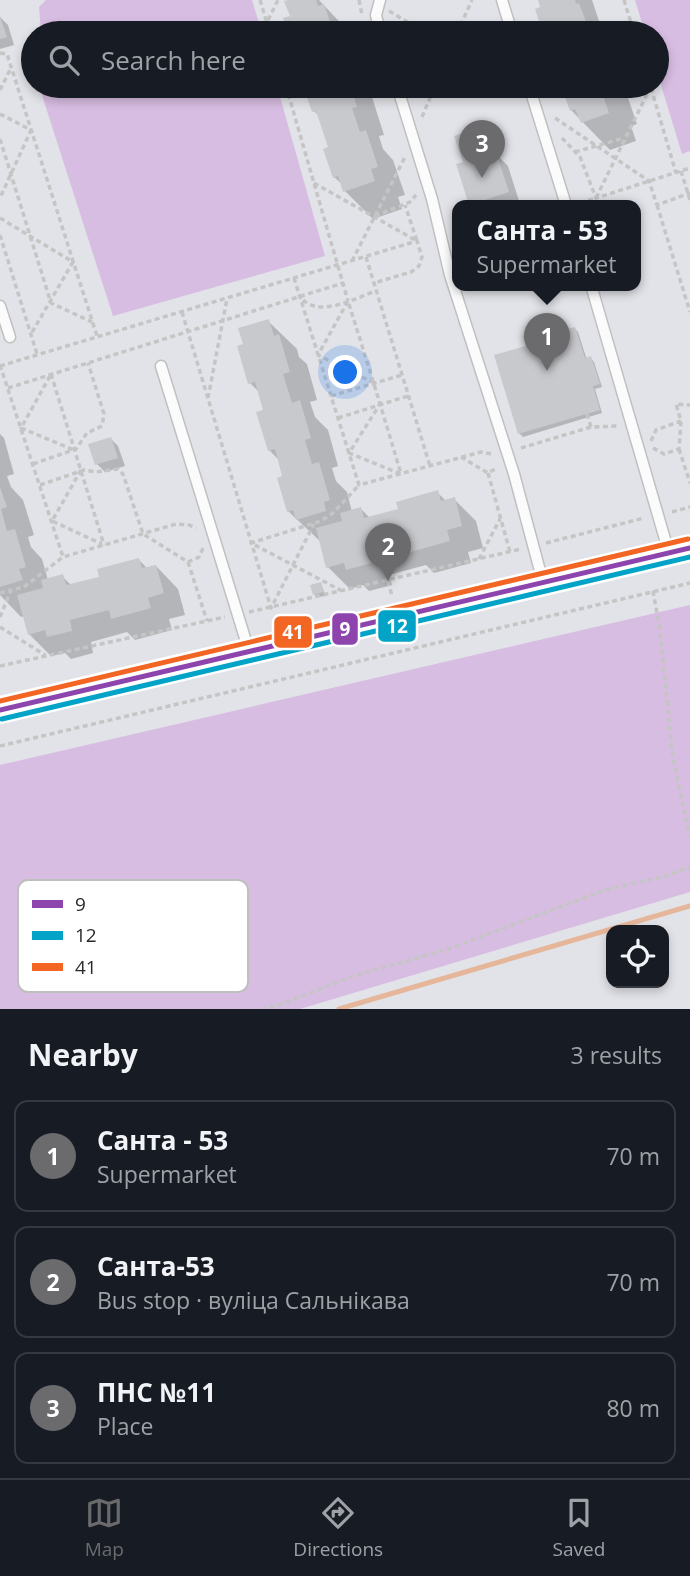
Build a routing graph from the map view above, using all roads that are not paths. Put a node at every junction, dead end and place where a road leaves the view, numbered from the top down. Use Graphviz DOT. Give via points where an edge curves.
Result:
graph roads {
  1 [pos="502,0"];
  2 [pos="379,2"];
  3 [pos="377,21"];
  4 [pos="508,21"];
  5 [pos="401,98"];
  6 [pos="533,98"];
  7 [pos="564,200"];
  8 [pos="452,282"];
  9 [pos="454,291"];
  10 [pos="593,291"];
  11 [pos="0,306"];
  12 [pos="10,337"];
  13 [pos="161,366"];
  14 [pos="680,551"];
  15 [pos="543,583"];
  16 [pos="250,652"];
  17 [pos="0,710"];
  1 -- 4 [label="lane"];
  2 -- 3 [label="lane"];
  5 -- 8 [label="lane"];
  6 -- 7 [label="lane"];
  9 -- 15 [label="lane" via="501,457"];
  10 -- 14 [label="lane" via="659,515"];
  11 -- 12 [label="lane"];
  13 -- 16 [label="lane"];
  14 -- 15 [label="street"];
  15 -- 16 [label="street"];
  16 -- 17 [label="street"];
}
